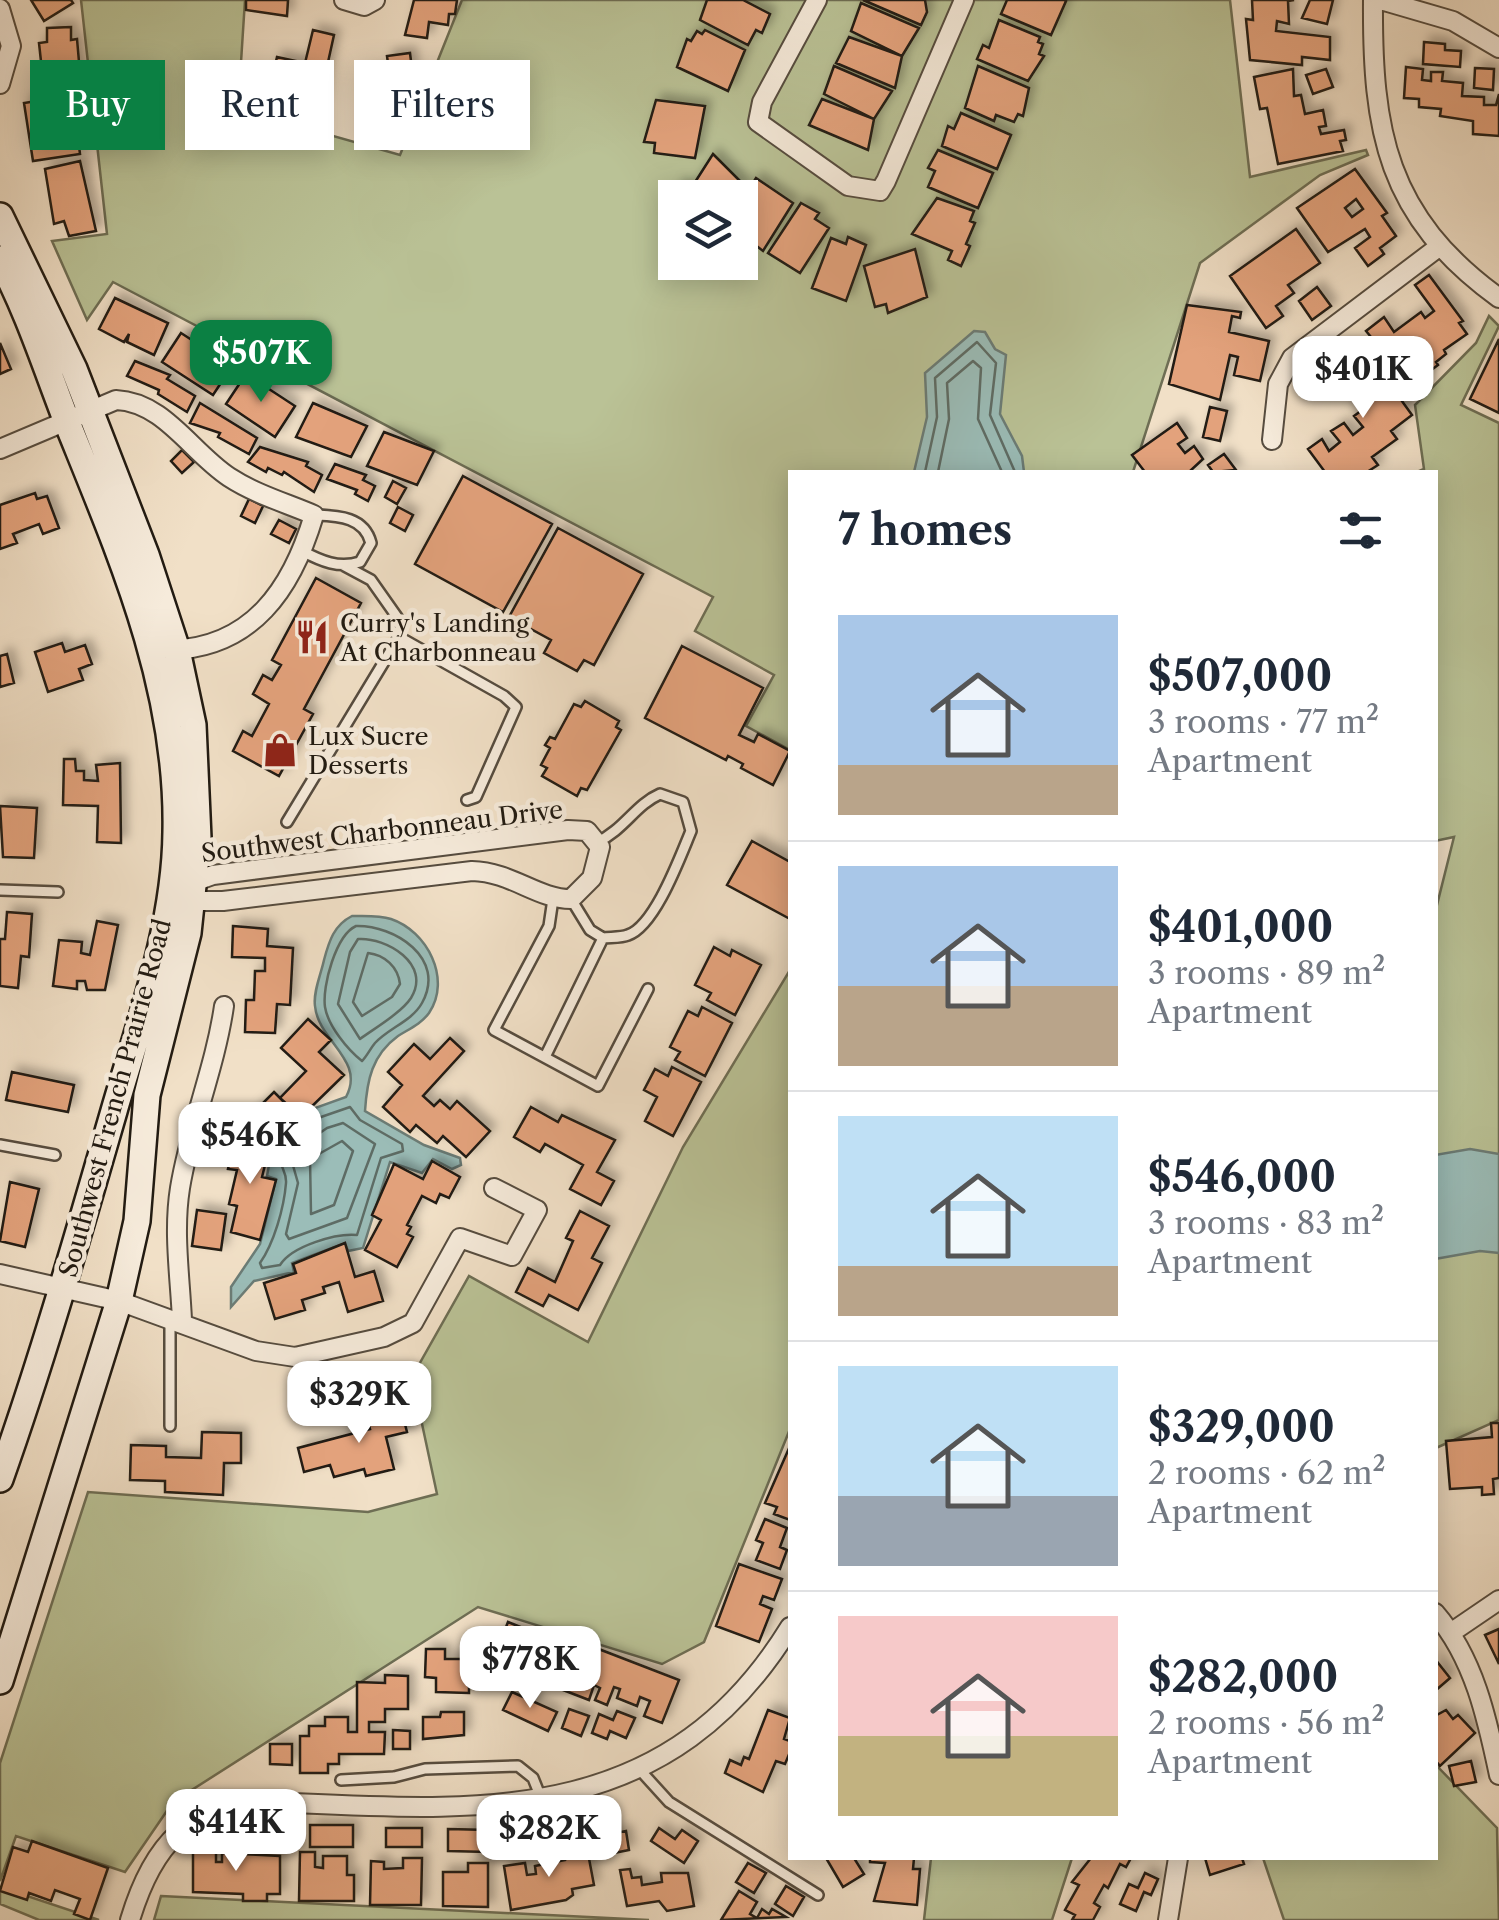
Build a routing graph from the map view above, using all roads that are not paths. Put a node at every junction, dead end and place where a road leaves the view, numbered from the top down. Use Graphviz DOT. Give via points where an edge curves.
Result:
graph roads {
  1 [pos="344,0"];
  2 [pos="374,0"];
  3 [pos="816,0"];
  4 [pos="964,0"];
  5 [pos="1372,0"];
  6 [pos="1381,0"];
  7 [pos="1422,6"];
  8 [pos="0,9"];
  9 [pos="1499,48"];
  10 [pos="0,84"];
  11 [pos="0,216"];
  12 [pos="1440,246"];
  13 [pos="0,259"];
  14 [pos="1499,298"];
  15 [pos="77,416"];
  16 [pos="1272,440"];
  17 [pos="0,449"];
  18 [pos="314,515"];
  19 [pos="300,550"];
  20 [pos="343,565"];
  21 [pos="399,637"];
  22 [pos="164,650"];
  23 [pos="467,800"];
  24 [pos="287,822"];
  25 [pos="596,843"];
  26 [pos="0,890"];
  27 [pos="187,890"];
  28 [pos="58,892"];
  29 [pos="562,899"];
  30 [pos="603,938"];
  31 [pos="648,989"];
  32 [pos="224,1006"];
  33 [pos="545,1057"];
  34 [pos="0,1145"];
  35 [pos="55,1154"];
  36 [pos="494,1188"];
  37 [pos="0,1274"];
  38 [pos="64,1285"];
  39 [pos="119,1301"];
  40 [pos="176,1318"];
  41 [pos="170,1426"];
  42 [pos="0,1479"];
  43 [pos="1499,1600"];
  44 [pos="1438,1617"];
  45 [pos="788,1630"];
  46 [pos="1452,1632"];
  47 [pos="0,1681"];
  48 [pos="640,1769"];
  49 [pos="1499,1775"];
  50 [pos="342,1780"];
  51 [pos="542,1801"];
  52 [pos="1178,1860"];
  53 [pos="818,1895"];
  54 [pos="130,1920"];
  55 [pos="1168,1920"];
  1 -- 2 [label="street" via="364,6"];
  3 -- 4 [label="street" via="758,122 865,192 880,191 886,182"];
  5 -- 12 [label="street" via="1378,124 1404,192"];
  6 -- 7 [label="street"];
  7 -- 9 [label="street"];
  8 -- 10 [label="street" via="10,46"];
  11 -- 15 [label="street, Southwest French Prairie Road" via="53,319"];
  12 -- 14 [label="street"];
  12 -- 16 [label="street" via="1292,358 1278,384"];
  13 -- 15 [label="street, Southwest French Prairie Road"];
  15 -- 17 [label="street"];
  15 -- 18 [label="street" via="134,400 227,476"];
  15 -- 22 [label="street, Southwest French Prairie Road" via="146,555"];
  18 -- 19 [label="street"];
  18 -- 20 [label="lane" via="354,521 368,533 360,562"];
  19 -- 20 [label="lane"];
  19 -- 22 [label="street" via="256,622 213,645"];
  20 -- 21 [label="lane" via="385,594 402,624"];
  21 -- 23 [label="lane" via="516,707 476,796"];
  21 -- 24 [label="lane"];
  22 -- 27 [label="street, Southwest French Prairie Road" via="196,758"];
  25 -- 27 [label="street, Southwest Charbonneau Drive" via="587,832 568,830"];
  25 -- 29 [label="street, Southwest Charbonneau Drive" via="599,864 584,890"];
  25 -- 30 [label="lane" via="620,832 660,794 683,802 690,816 687,841 643,926"];
  26 -- 28 [label="lane"];
  27 -- 29 [label="street, Southwest Charbonneau Drive" via="472,871 515,878"];
  27 -- 38 [label="street, Southwest French Prairie Road" via="148,995"];
  27 -- 39 [label="street, Southwest French Prairie Road" via="147,1095 137,1221"];
  29 -- 30 [label="lane"];
  29 -- 33 [label="lane" via="494,1030"];
  30 -- 33 [label="lane"];
  31 -- 33 [label="lane" via="598,1086"];
  32 -- 40 [label="street" via="180,1190"];
  34 -- 35 [label="lane"];
  36 -- 40 [label="street" via="537,1210 516,1253 460,1238 423,1311 400,1331 276,1357"];
  37 -- 38 [label="street"];
  38 -- 39 [label="street"];
  38 -- 42 [label="street, Southwest French Prairie Road"];
  39 -- 40 [label="street"];
  39 -- 47 [label="street, Southwest French Prairie Road"];
  40 -- 41 [label="lane"];
  43 -- 46 [label="street"];
  44 -- 46 [label="street"];
  45 -- 48 [label="street" via="737,1695"];
  46 -- 49 [label="street" via="1486,1717"];
  48 -- 51 [label="street"];
  48 -- 53 [label="lane" via="668,1802"];
  50 -- 51 [label="lane" via="518,1766"];
  51 -- 54 [label="street" via="230,1806 169,1841 150,1868"];
  52 -- 55 [label="street"];
}
